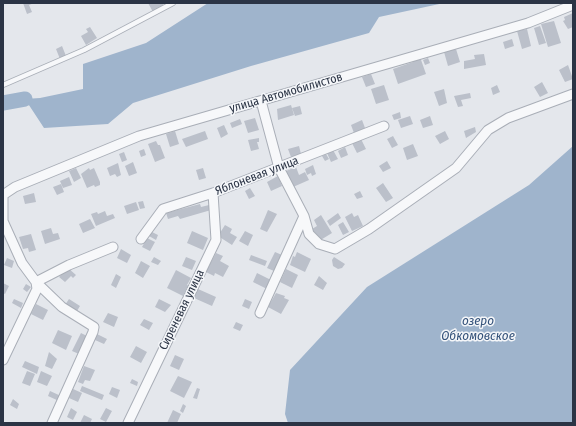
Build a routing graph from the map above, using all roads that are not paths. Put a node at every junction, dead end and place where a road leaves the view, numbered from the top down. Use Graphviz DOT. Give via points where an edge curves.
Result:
graph roads {
  1 [pos="173,3"];
  2 [pos="573,5"];
  3 [pos="3,85"];
  4 [pos="573,94"];
  5 [pos="261,101"];
  6 [pos="384,126"];
  7 [pos="279,168"];
  8 [pos="213,193"];
  9 [pos="3,195"];
  10 [pos="304,216"];
  11 [pos="3,221"];
  12 [pos="141,239"];
  13 [pos="114,247"];
  14 [pos="36,282"];
  15 [pos="260,313"];
  16 [pos="3,360"];
  17 [pos="52,423"];
  18 [pos="128,423"];
  1 -- 3 [label="lane" via="84,50"];
  2 -- 5 [label="street, улица Автомобилистов" via="528,23"];
  4 -- 10 [label="street" via="508,118 488,130 456,168 369,229 335,249 319,244 309,234"];
  5 -- 7 [label="street"];
  5 -- 9 [label="street, улица Автомобилистов" via="139,136 15,187"];
  6 -- 7 [label="street, Яблоневая улица"];
  7 -- 8 [label="street, Яблоневая улица"];
  7 -- 10 [label="street"];
  8 -- 12 [label="street, Яблоневая улица" via="163,210"];
  8 -- 18 [label="street, Сиреневая улица" via="216,240"];
  9 -- 11 [label="street"];
  10 -- 15 [label="street"];
  11 -- 14 [label="street" via="22,263"];
  13 -- 14 [label="street" via="69,264"];
  14 -- 16 [label="street" via="37,289"];
  14 -- 17 [label="street" via="62,307 91,325 94,330"];
}
